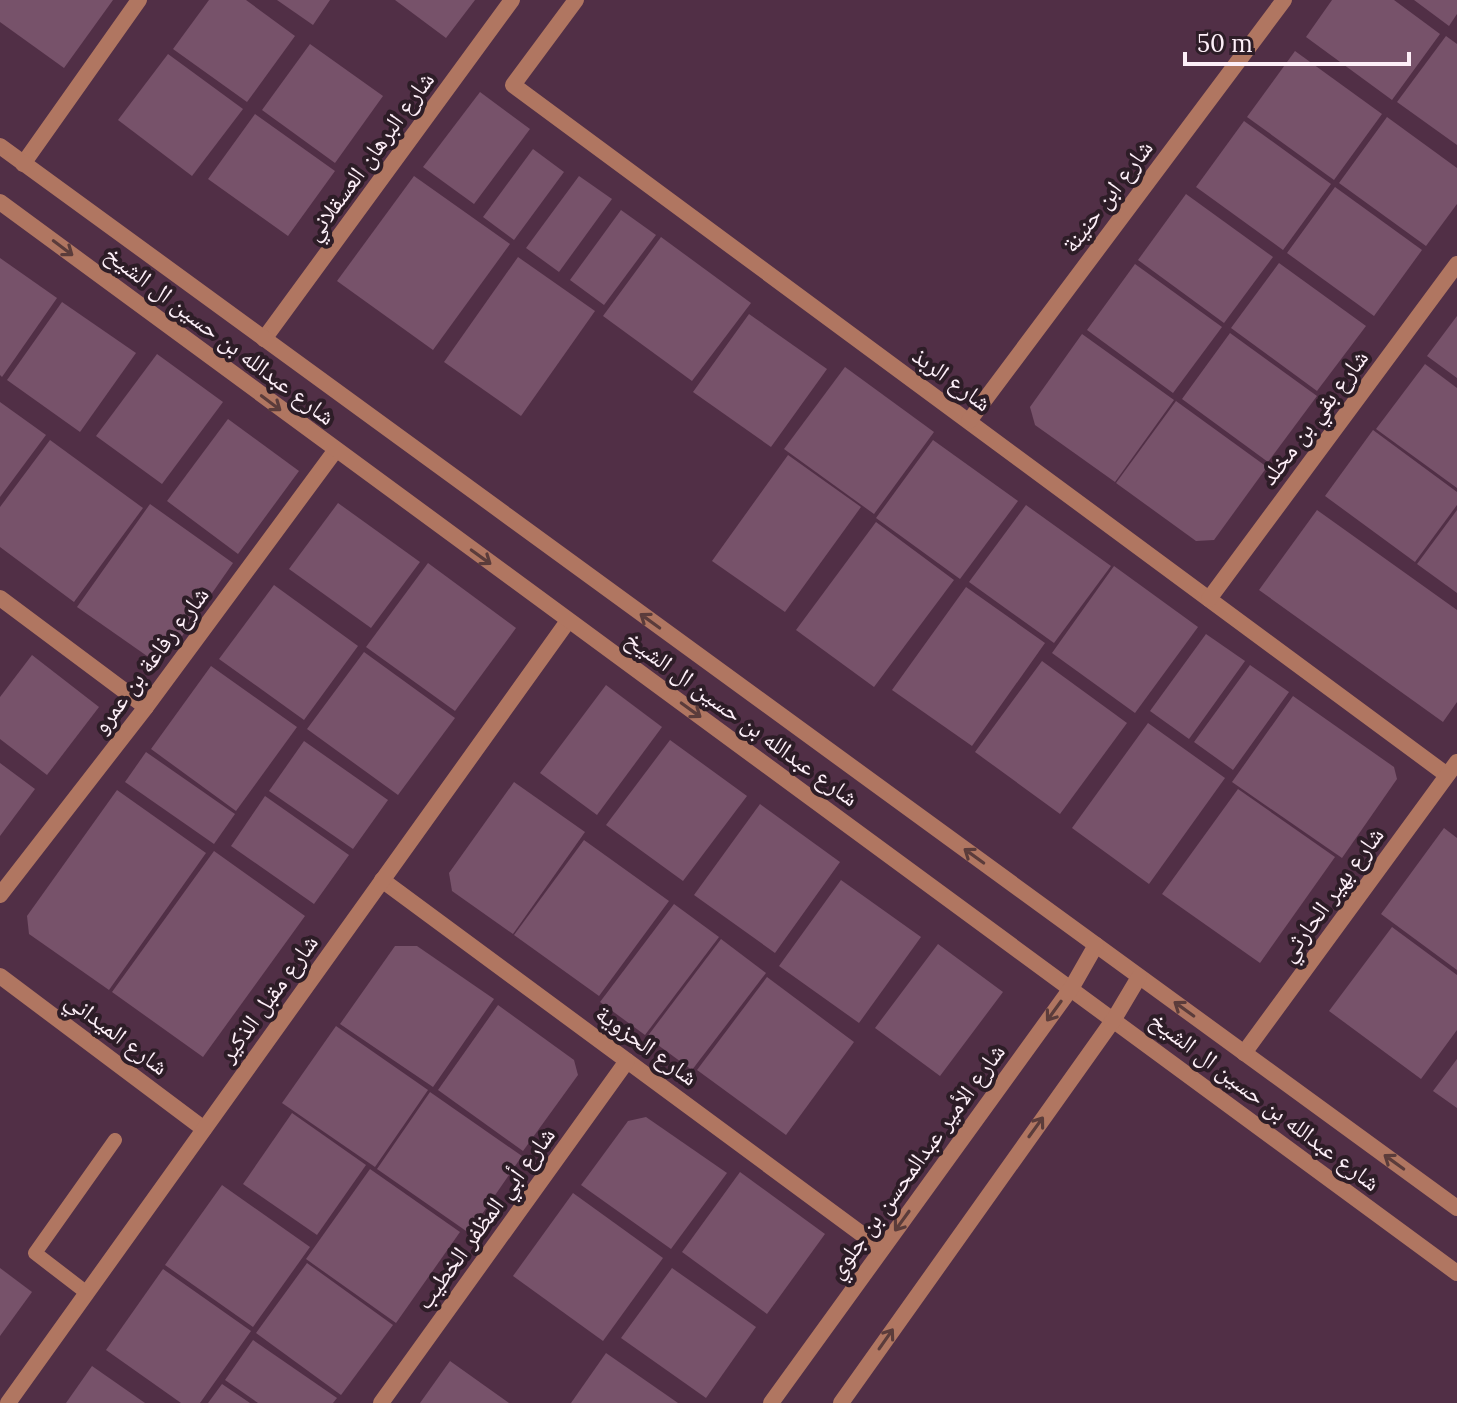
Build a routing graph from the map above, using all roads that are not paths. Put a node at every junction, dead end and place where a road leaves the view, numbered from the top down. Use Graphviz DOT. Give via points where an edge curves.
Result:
graph roads {
  1 [pos="139,0"];
  2 [pos="512,0"];
  3 [pos="576,0"];
  4 [pos="1284,0"];
  5 [pos="0,146"];
  6 [pos="23,164"];
  7 [pos="0,202"];
  8 [pos="1457,264"];
  9 [pos="264,339"];
  10 [pos="969,421"];
  11 [pos="335,451"];
  12 [pos="0,598"];
  13 [pos="1209,599"];
  14 [pos="568,621"];
  15 [pos="146,707"];
  16 [pos="1452,769"];
  17 [pos="382,880"];
  18 [pos="0,895"];
  19 [pos="1096,945"];
  20 [pos="0,976"];
  21 [pos="1139,977"];
  22 [pos="1072,987"];
  23 [pos="1114,1019"];
  24 [pos="1244,1053"];
  25 [pos="627,1061"];
  26 [pos="204,1129"];
  27 [pos="115,1140"];
  28 [pos="1457,1208"];
  29 [pos="882,1249"];
  30 [pos="1457,1273"];
  31 [pos="87,1293"];
  32 [pos="845,1400"];
  33 [pos="8,1403"];
  34 [pos="381,1403"];
  35 [pos="771,1403"];
  1 -- 6 [label="street"];
  2 -- 9 [label="street, شارع البرهان العسقلاني"];
  3 -- 10 [label="street, شارع الربذ" via="513,85"];
  4 -- 10 [label="street, شارع ابن حنينة"];
  5 -- 6 [label="street, شارع عبدالله بن حسين ال الشيخ"];
  6 -- 9 [label="street, شارع عبدالله بن حسين ال الشيخ"];
  7 -- 11 [label="street, شارع عبدالله بن حسين ال الشيخ, one-way"];
  8 -- 13 [label="street, شارع بقي بن مخلد"];
  19 -- 9 [label="street, شارع عبدالله بن حسين ال الشيخ, one-way"];
  10 -- 13 [label="street, شارع الربذ"];
  11 -- 14 [label="street, شارع عبدالله بن حسين ال الشيخ, one-way"];
  11 -- 15 [label="street, شارع رفاعة بن عمرو"];
  12 -- 15 [label="street"];
  13 -- 16 [label="street, شارع الربذ"];
  14 -- 17 [label="street, شارع مقبل الذكير"];
  14 -- 22 [label="street, شارع عبدالله بن حسين ال الشيخ, one-way"];
  15 -- 18 [label="street, شارع رفاعة بن عمرو"];
  16 -- 24 [label="street, شارع بهير الحارثي"];
  17 -- 25 [label="street, شارع الحزوية"];
  17 -- 26 [label="street, شارع مقبل الذكير"];
  19 -- 21 [label="street, شارع عبدالله بن حسين ال الشيخ"];
  19 -- 22 [label="street, شارع الأمير عبدالمحسن بن جلوي"];
  20 -- 26 [label="street, شارع الميداني"];
  21 -- 23 [label="street"];
  24 -- 21 [label="street, شارع عبدالله بن حسين ال الشيخ, one-way"];
  22 -- 23 [label="street, شارع عبدالله بن حسين ال الشيخ"];
  22 -- 29 [label="street, شارع الأمير عبدالمحسن بن جلوي, one-way"];
  23 -- 30 [label="street, شارع عبدالله بن حسين ال الشيخ"];
  32 -- 23 [label="street, one-way"];
  28 -- 24 [label="street, شارع عبدالله بن حسين ال الشيخ, one-way"];
  25 -- 29 [label="street, شارع الحزوية"];
  25 -- 34 [label="street, شارع أبي المظفر الخطيب"];
  26 -- 31 [label="street, شارع مقبل الذكير"];
  27 -- 31 [label="lane" via="35,1253"];
  29 -- 35 [label="street, شارع الأمير عبدالمحسن بن جلوي"];
  31 -- 33 [label="street, شارع مقبل الذكير"];
}
